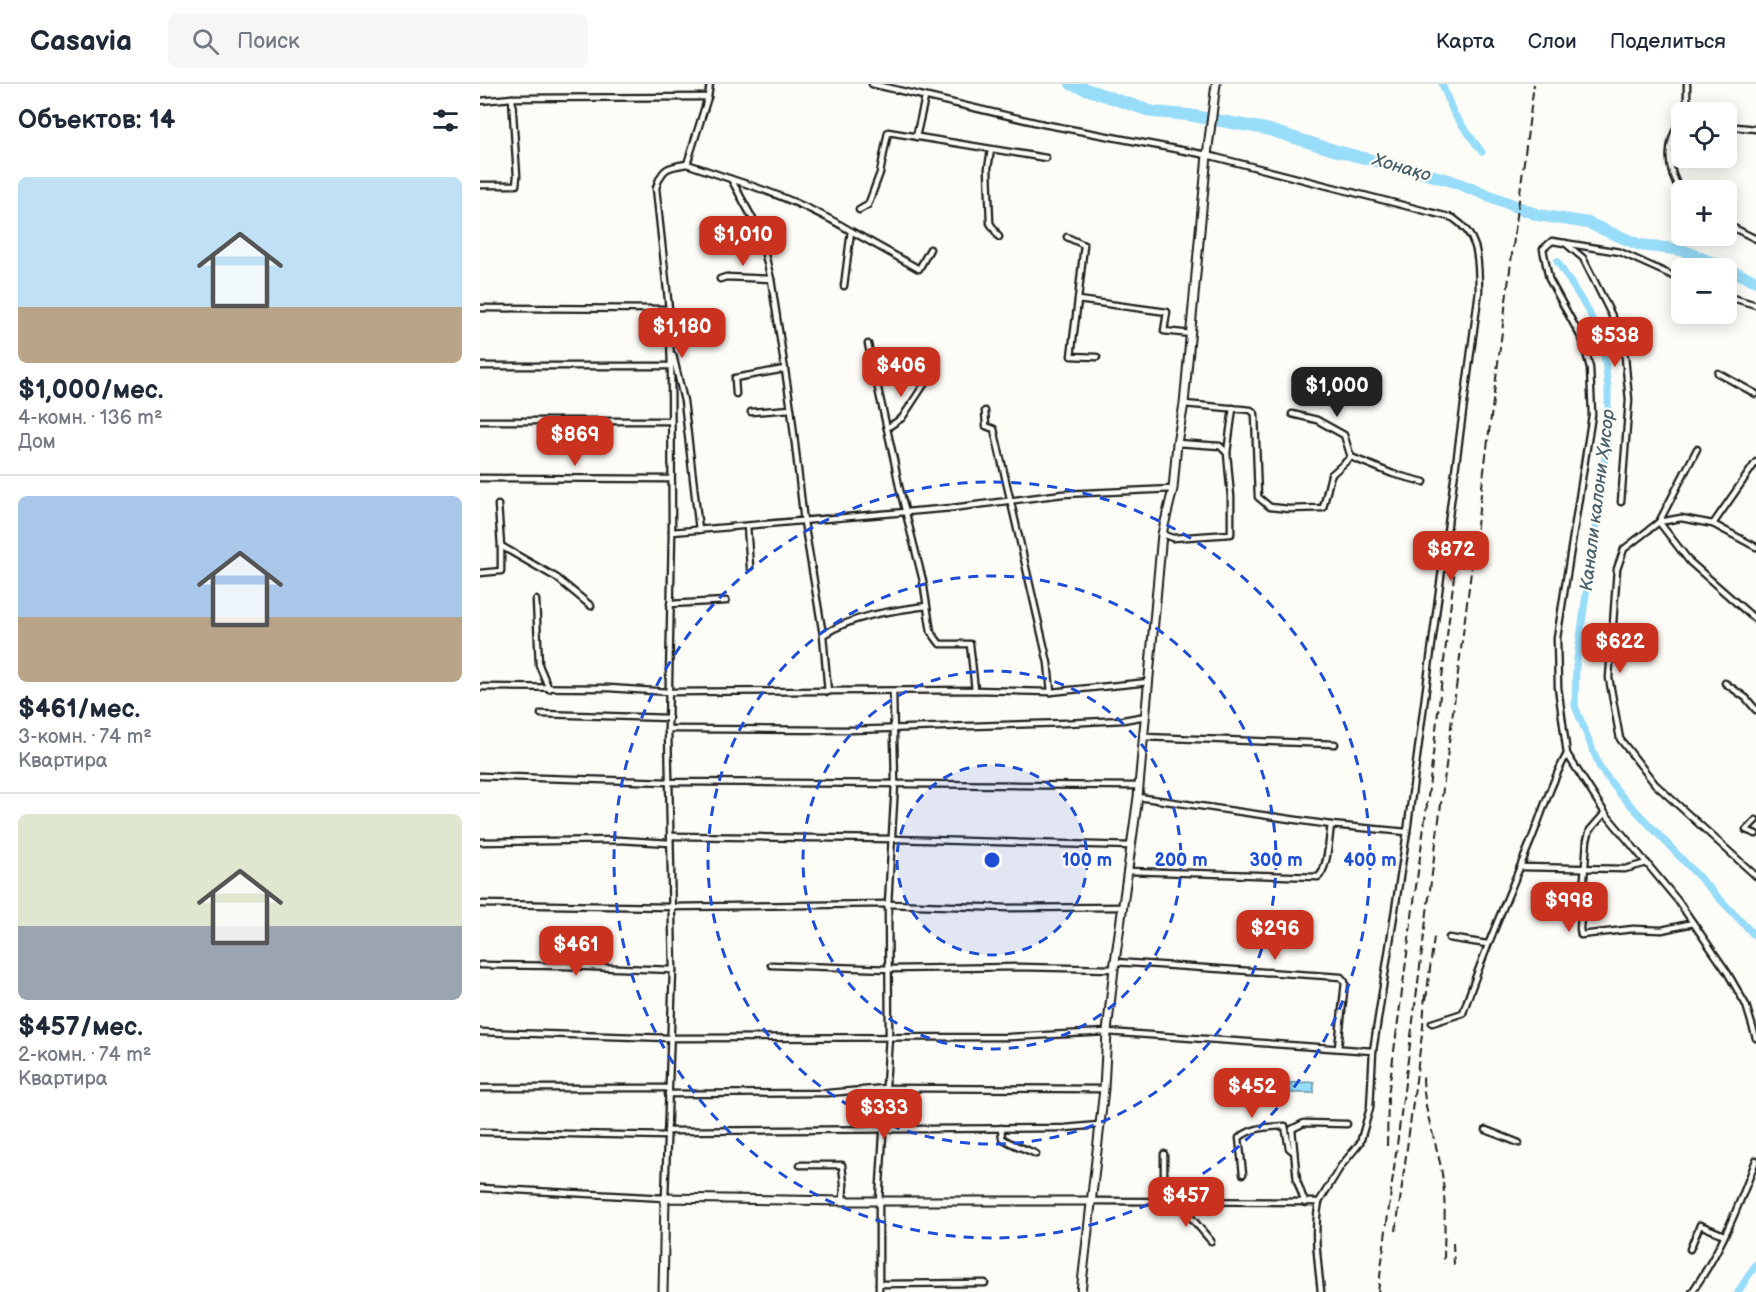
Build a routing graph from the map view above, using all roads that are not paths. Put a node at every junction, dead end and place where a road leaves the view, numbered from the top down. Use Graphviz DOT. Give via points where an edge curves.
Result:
graph roads {
  1 [pos="710,84"];
  2 [pos="872,84"];
  3 [pos="1216,84"];
  4 [pos="1687,84"];
  5 [pos="708,97"];
  6 [pos="512,98"];
  7 [pos="925,98"];
  8 [pos="480,101"];
  9 [pos="1686,102"];
  10 [pos="1737,127"];
  11 [pos="1756,129"];
  12 [pos="916,136"];
  13 [pos="1671,145"];
  14 [pos="992,150"];
  15 [pos="1207,154"];
  16 [pos="1046,158"];
  17 [pos="687,164"];
  18 [pos="731,179"];
  19 [pos="1674,180"];
  20 [pos="480,185"];
  21 [pos="859,210"];
  22 [pos="1737,230"];
  23 [pos="851,231"];
  24 [pos="999,237"];
  25 [pos="1067,237"];
  26 [pos="1756,239"];
  27 [pos="1563,242"];
  28 [pos="930,249"];
  29 [pos="1671,275"];
  30 [pos="720,279"];
  31 [pos="771,279"];
  32 [pos="844,286"];
  33 [pos="1737,299"];
  34 [pos="1078,300"];
  35 [pos="1756,305"];
  36 [pos="480,308"];
  37 [pos="669,309"];
  38 [pos="1191,334"];
  39 [pos="670,344"];
  40 [pos="868,344"];
  41 [pos="1097,357"];
  42 [pos="480,366"];
  43 [pos="671,366"];
  44 [pos="785,369"];
  45 [pos="1718,373"];
  46 [pos="927,380"];
  47 [pos="736,394"];
  48 [pos="1756,394"];
  49 [pos="1185,404"];
  50 [pos="1233,408"];
  51 [pos="791,409"];
  52 [pos="985,411"];
  53 [pos="751,412"];
  54 [pos="1292,414"];
  55 [pos="670,421"];
  56 [pos="480,422"];
  57 [pos="887,428"];
  58 [pos="1177,443"];
  59 [pos="1697,449"];
  60 [pos="1227,453"];
  61 [pos="1351,457"];
  62 [pos="1756,462"];
  63 [pos="480,478"];
  64 [pos="670,479"];
  65 [pos="1425,482"];
  66 [pos="1173,489"];
  67 [pos="1012,501"];
  68 [pos="1621,502"];
  69 [pos="498,505"];
  70 [pos="906,512"];
  71 [pos="804,522"];
  72 [pos="1659,522"];
  73 [pos="1713,524"];
  74 [pos="747,526"];
  75 [pos="699,530"];
  76 [pos="672,532"];
  77 [pos="1162,534"];
  78 [pos="501,546"];
  79 [pos="1756,547"];
  80 [pos="750,567"];
  81 [pos="480,573"];
  82 [pos="536,600"];
  83 [pos="726,601"];
  84 [pos="670,604"];
  85 [pos="591,606"];
  86 [pos="926,606"];
  87 [pos="1756,620"];
  88 [pos="823,635"];
  89 [pos="1149,682"];
  90 [pos="1725,683"];
  91 [pos="480,687"];
  92 [pos="549,689"];
  93 [pos="975,690"];
  94 [pos="893,691"];
  95 [pos="669,692"];
  96 [pos="828,692"];
  97 [pos="1051,692"];
  98 [pos="1756,710"];
  99 [pos="541,714"];
  100 [pos="1146,716"];
  101 [pos="669,718"];
  102 [pos="668,729"];
  103 [pos="893,729"];
  104 [pos="1143,737"];
  105 [pos="1335,744"];
  106 [pos="1567,754"];
  107 [pos="480,776"];
  108 [pos="669,782"];
  109 [pos="895,784"];
  110 [pos="1139,786"];
  111 [pos="1138,797"];
  112 [pos="1605,813"];
  113 [pos="1756,820"];
  114 [pos="1331,825"];
  115 [pos="1407,832"];
  116 [pos="1756,834"];
  117 [pos="670,836"];
  118 [pos="893,839"];
  119 [pos="480,842"];
  120 [pos="670,843"];
  121 [pos="1132,846"];
  122 [pos="1647,864"];
  123 [pos="1520,867"];
  124 [pos="1587,867"];
  125 [pos="1126,871"];
  126 [pos="1756,876"];
  127 [pos="480,904"];
  128 [pos="888,904"];
  129 [pos="672,907"];
  130 [pos="1122,907"];
  131 [pos="1693,923"];
  132 [pos="1449,938"];
  133 [pos="1487,944"];
  134 [pos="480,965"];
  135 [pos="771,965"];
  136 [pos="1115,966"];
  137 [pos="890,969"];
  138 [pos="673,970"];
  139 [pos="1432,1023"];
  140 [pos="480,1032"];
  141 [pos="1107,1032"];
  142 [pos="889,1036"];
  143 [pos="670,1038"];
  144 [pos="1756,1038"];
  145 [pos="1338,1048"];
  146 [pos="1373,1051"];
  147 [pos="480,1088"];
  148 [pos="886,1088"];
  149 [pos="1104,1089"];
  150 [pos="668,1091"];
  151 [pos="1347,1124"];
  152 [pos="1100,1125"];
  153 [pos="1001,1128"];
  154 [pos="884,1129"];
  155 [pos="1486,1130"];
  156 [pos="480,1132"];
  157 [pos="667,1134"];
  158 [pos="1519,1143"];
  159 [pos="1294,1152"];
  160 [pos="1036,1154"];
  161 [pos="1164,1154"];
  162 [pos="1756,1160"];
  163 [pos="800,1166"];
  164 [pos="1243,1174"];
  165 [pos="480,1188"];
  166 [pos="665,1198"];
  167 [pos="843,1201"];
  168 [pos="879,1201"];
  169 [pos="1090,1201"];
  170 [pos="1164,1202"];
  171 [pos="1178,1202"];
  172 [pos="1319,1202"];
  173 [pos="1305,1203"];
  174 [pos="1724,1235"];
  175 [pos="1211,1241"];
  176 [pos="1690,1249"];
  177 [pos="985,1283"];
  178 [pos="879,1284"];
  179 [pos="663,1292"];
  180 [pos="879,1292"];
  181 [pos="1081,1292"];
  182 [pos="1321,1292"];
  183 [pos="1692,1292"];
  1 -- 5 [label="street"];
  2 -- 7 [label="street"];
  3 -- 15 [label="street"];
  4 -- 9 [label="street"];
  5 -- 6 [label="street"];
  5 -- 17 [label="street"];
  6 -- 8 [label="street"];
  6 -- 20 [label="street" via="516,185"];
  7 -- 12 [label="street"];
  7 -- 15 [label="street"];
  10 -- 11 [label="street"];
  12 -- 14 [label="street"];
  12 -- 21 [label="street" via="888,132 880,173 868,205"];
  13 -- 19 [label="street" via="1668,162"];
  14 -- 16 [label="street"];
  14 -- 24 [label="street" via="988,168 990,223"];
  15 -- 38 [label="street"];
  15 -- 115 [label="street" via="1453,218 1464,225 1477,249 1479,291"];
  17 -- 18 [label="street"];
  17 -- 37 [label="street" via="670,166 660,174 656,188"];
  18 -- 23 [label="street" via="823,214"];
  18 -- 31 [label="street" via="759,230"];
  22 -- 26 [label="street"];
  23 -- 28 [label="street" via="919,268"];
  23 -- 32 [label="street"];
  25 -- 34 [label="street" via="1084,244"];
  27 -- 29 [label="street" via="1620,252"];
  27 -- 68 [label="street" via="1583,258 1614,320 1625,357 1629,400"];
  27 -- 106 [label="street" via="1552,241 1543,249 1549,279 1583,341 1590,368 1592,415 1557,638 1558,687"];
  30 -- 31 [label="street"];
  31 -- 44 [label="street"];
  33 -- 35 [label="street"];
  34 -- 38 [label="street" via="1167,312 1164,331"];
  34 -- 41 [label="street" via="1071,356"];
  36 -- 37 [label="street"];
  37 -- 39 [label="street"];
  38 -- 49 [label="street"];
  39 -- 43 [label="street"];
  39 -- 75 [label="street" via="684,402"];
  40 -- 57 [label="street"];
  42 -- 43 [label="street"];
  43 -- 55 [label="street"];
  44 -- 47 [label="street" via="735,378"];
  44 -- 51 [label="street"];
  45 -- 48 [label="street"];
  46 -- 57 [label="street" via="902,418"];
  49 -- 50 [label="street"];
  49 -- 58 [label="street"];
  50 -- 60 [label="street"];
  50 -- 61 [label="street" via="1255,414 1258,497 1270,507 1323,508 1331,475"];
  51 -- 53 [label="street"];
  51 -- 71 [label="street"];
  52 -- 67 [label="street" via="986,426 994,429"];
  54 -- 61 [label="street" via="1317,420 1344,435"];
  55 -- 56 [label="street"];
  55 -- 64 [label="street"];
  57 -- 70 [label="street"];
  58 -- 60 [label="street" via="1220,446"];
  58 -- 66 [label="street"];
  59 -- 72 [label="street"];
  60 -- 77 [label="street" via="1231,534 1173,538"];
  61 -- 65 [label="street"];
  62 -- 73 [label="street"];
  63 -- 64 [label="street"];
  64 -- 76 [label="street"];
  66 -- 67 [label="street" via="1063,494"];
  66 -- 77 [label="street"];
  67 -- 70 [label="street"];
  67 -- 97 [label="street"];
  69 -- 78 [label="street"];
  70 -- 71 [label="street"];
  70 -- 86 [label="street"];
  71 -- 74 [label="street"];
  71 -- 88 [label="street"];
  72 -- 73 [label="street" via="1681,518"];
  72 -- 87 [label="street" via="1690,562"];
  72 -- 126 [label="street" via="1624,549 1617,569 1609,678 1620,739 1655,784"];
  73 -- 79 [label="street"];
  74 -- 75 [label="street"];
  74 -- 80 [label="street"];
  75 -- 76 [label="street"];
  76 -- 84 [label="street"];
  77 -- 89 [label="street"];
  78 -- 81 [label="street" via="501,571"];
  78 -- 85 [label="street" via="557,578"];
  82 -- 92 [label="street" via="539,665"];
  83 -- 84 [label="street"];
  84 -- 95 [label="street"];
  86 -- 88 [label="street" via="854,620"];
  86 -- 93 [label="street" via="937,642 970,644"];
  88 -- 96 [label="street"];
  89 -- 97 [label="street"];
  89 -- 100 [label="street"];
  90 -- 98 [label="street"];
  91 -- 92 [label="street"];
  92 -- 95 [label="street"];
  93 -- 94 [label="street"];
  93 -- 97 [label="street"];
  94 -- 96 [label="street"];
  94 -- 103 [label="street"];
  95 -- 96 [label="street"];
  95 -- 101 [label="street"];
  99 -- 101 [label="street"];
  100 -- 103 [label="street"];
  100 -- 104 [label="street"];
  101 -- 102 [label="street"];
  102 -- 103 [label="street"];
  102 -- 108 [label="street"];
  103 -- 109 [label="street"];
  104 -- 105 [label="street"];
  104 -- 110 [label="street"];
  106 -- 112 [label="street"];
  106 -- 123 [label="street"];
  107 -- 108 [label="street"];
  108 -- 109 [label="street"];
  108 -- 117 [label="street"];
  109 -- 110 [label="street"];
  109 -- 118 [label="street"];
  110 -- 111 [label="street"];
  111 -- 114 [label="street"];
  111 -- 121 [label="street"];
  112 -- 122 [label="street"];
  112 -- 124 [label="street" via="1590,830"];
  113 -- 116 [label="street" via="1746,830"];
  114 -- 115 [label="street"];
  114 -- 125 [label="street" via="1325,865 1318,877"];
  115 -- 146 [label="street"];
  117 -- 118 [label="street"];
  117 -- 120 [label="street"];
  118 -- 121 [label="street"];
  118 -- 128 [label="street"];
  119 -- 120 [label="street"];
  120 -- 129 [label="street"];
  121 -- 125 [label="street"];
  122 -- 124 [label="street" via="1625,869"];
  122 -- 131 [label="street"];
  123 -- 124 [label="street"];
  123 -- 133 [label="street"];
  124 -- 131 [label="street" via="1581,935 1662,930"];
  125 -- 130 [label="street"];
  127 -- 129 [label="street"];
  128 -- 129 [label="street"];
  128 -- 130 [label="street"];
  128 -- 137 [label="street"];
  129 -- 138 [label="street"];
  130 -- 136 [label="street"];
  131 -- 144 [label="street" via="1746,1005"];
  132 -- 133 [label="street"];
  133 -- 139 [label="street" via="1463,1013"];
  134 -- 138 [label="street"];
  135 -- 137 [label="street"];
  136 -- 137 [label="street" via="1095,970"];
  136 -- 141 [label="street"];
  136 -- 145 [label="street" via="1341,977 1345,982"];
  137 -- 142 [label="street"];
  138 -- 143 [label="street"];
  140 -- 143 [label="street"];
  141 -- 142 [label="street" via="1009,1037"];
  141 -- 145 [label="street"];
  141 -- 149 [label="street"];
  142 -- 143 [label="street"];
  142 -- 148 [label="street"];
  143 -- 150 [label="street"];
  145 -- 146 [label="street"];
  146 -- 172 [label="street" via="1370,1108 1360,1143"];
  147 -- 150 [label="street"];
  148 -- 149 [label="street"];
  148 -- 150 [label="street" via="828,1093"];
  148 -- 154 [label="street"];
  149 -- 152 [label="street"];
  150 -- 157 [label="street"];
  151 -- 159 [label="street" via="1304,1123 1292,1129"];
  152 -- 153 [label="street"];
  152 -- 169 [label="street"];
  153 -- 154 [label="street"];
  153 -- 160 [label="street" via="1002,1138 1011,1145"];
  154 -- 157 [label="street"];
  154 -- 168 [label="street"];
  155 -- 158 [label="street"];
  156 -- 157 [label="street"];
  157 -- 166 [label="street"];
  159 -- 164 [label="street" via="1289,1148 1285,1126 1245,1133 1239,1138"];
  159 -- 173 [label="street" via="1297,1181"];
  161 -- 170 [label="street"];
  162 -- 174 [label="street"];
  163 -- 167 [label="street" via="842,1165"];
  165 -- 166 [label="street"];
  166 -- 167 [label="street"];
  166 -- 179 [label="street"];
  167 -- 168 [label="street"];
  168 -- 169 [label="street"];
  168 -- 178 [label="street"];
  169 -- 170 [label="street"];
  169 -- 181 [label="street"];
  170 -- 171 [label="street"];
  171 -- 173 [label="street"];
  171 -- 175 [label="street"];
  172 -- 173 [label="street"];
  172 -- 182 [label="street" via="1315,1238"];
  174 -- 176 [label="street" via="1701,1225"];
  174 -- 183 [label="street"];
  177 -- 178 [label="street"];
  178 -- 180 [label="street"];
}
